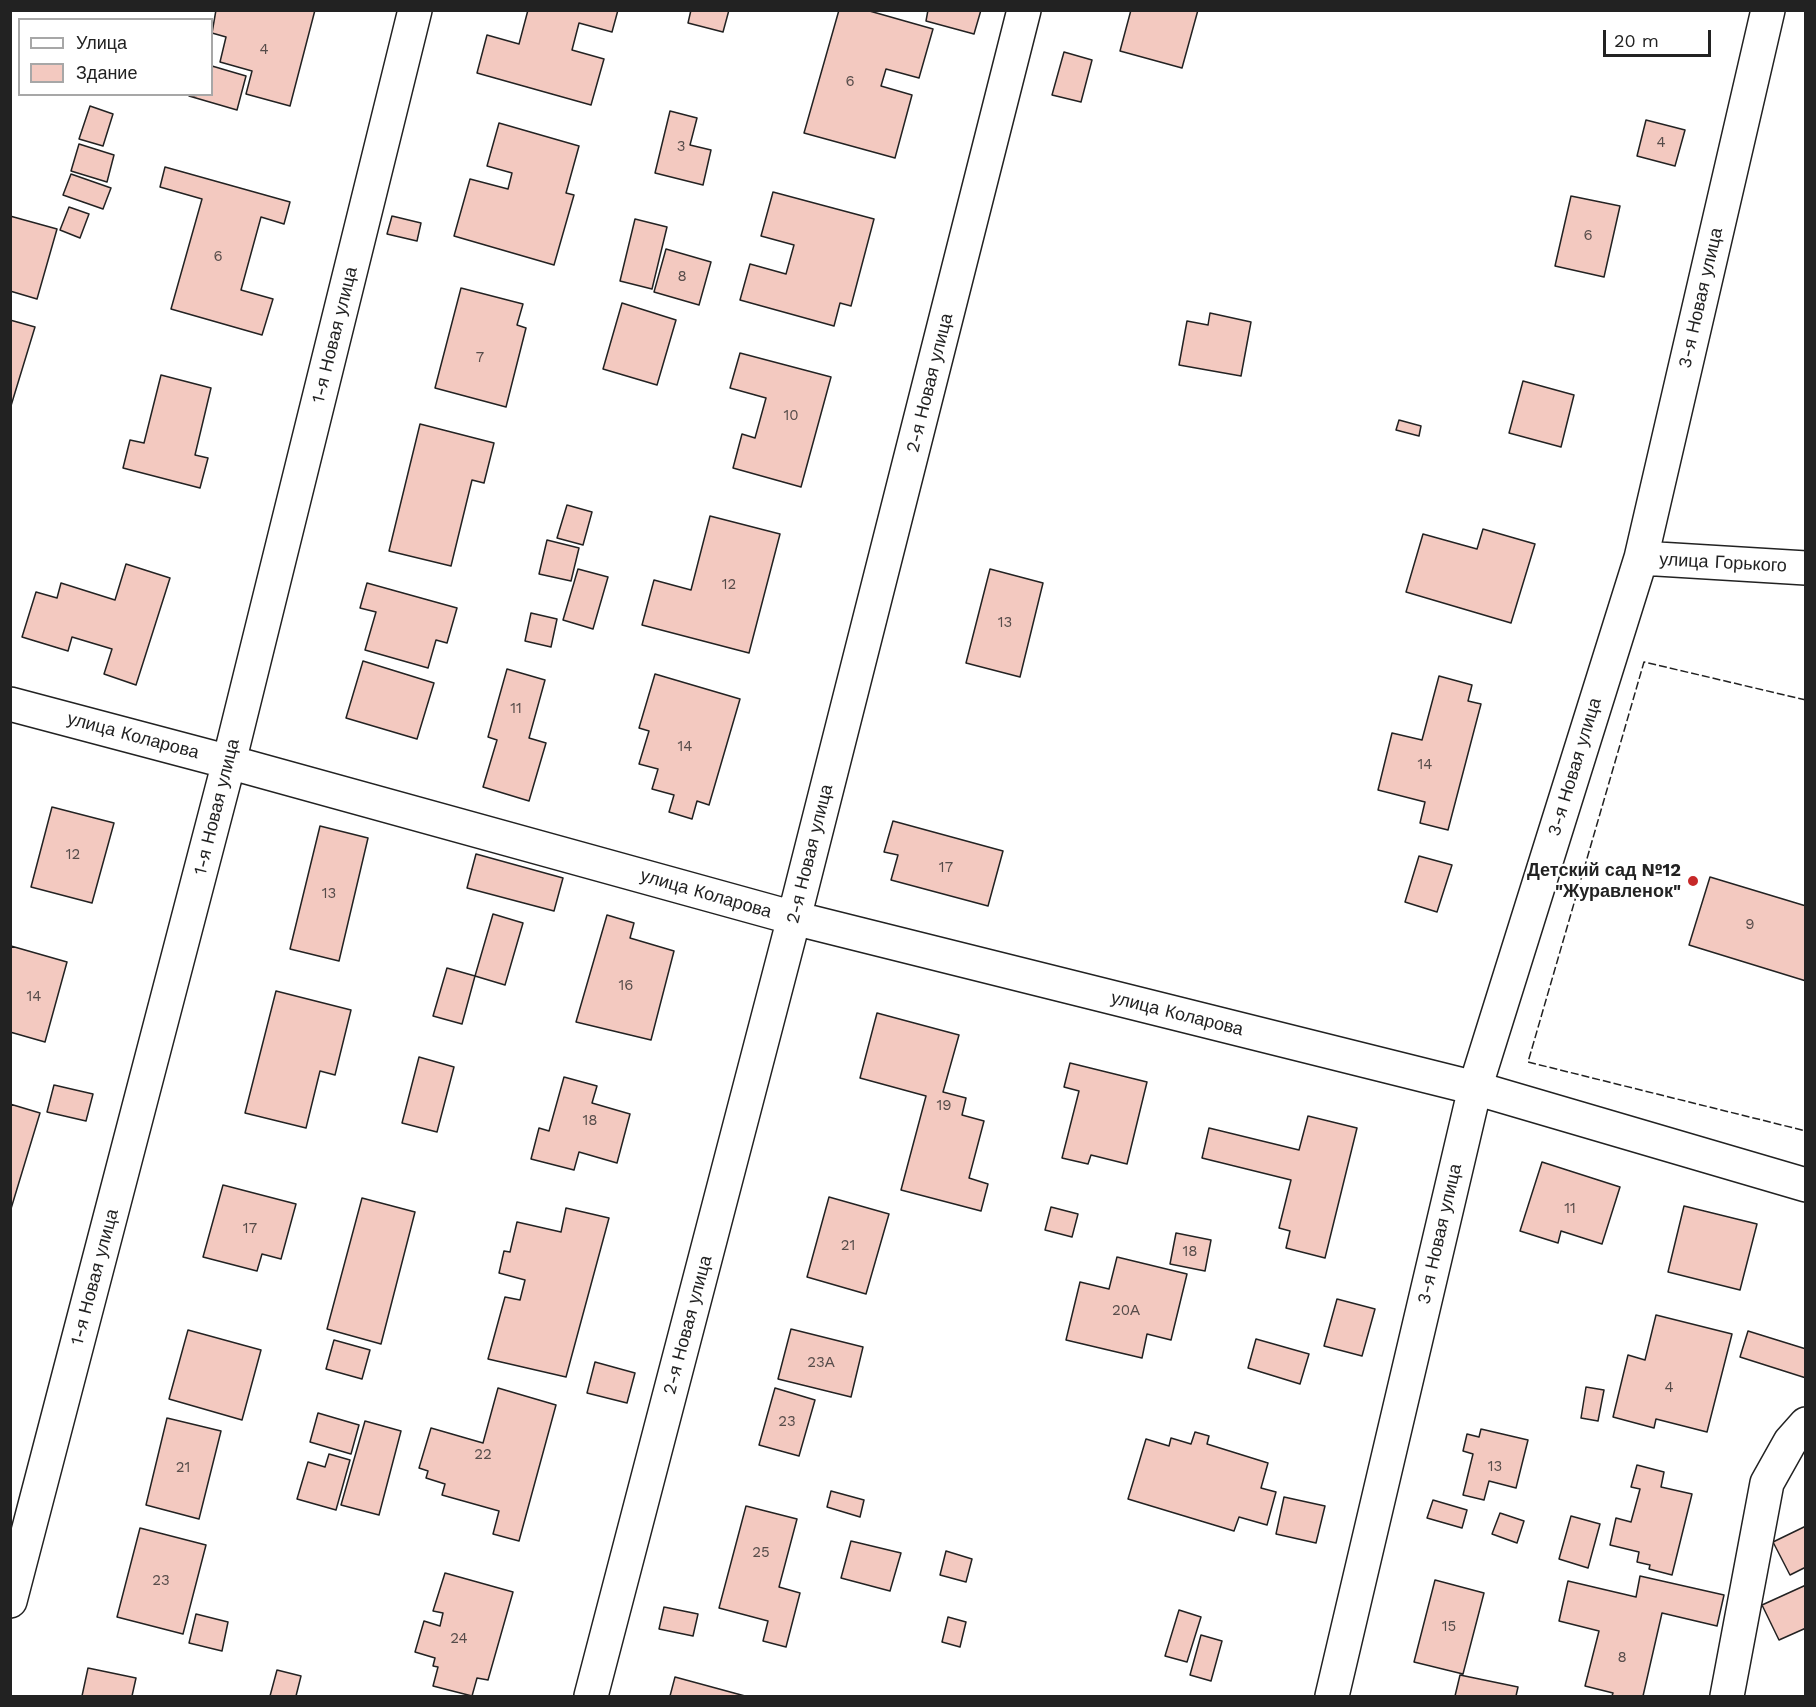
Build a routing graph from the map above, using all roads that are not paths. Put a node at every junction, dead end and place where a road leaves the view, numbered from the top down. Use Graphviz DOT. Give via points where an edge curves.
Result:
graph roads {
  1 [pos="415,10"];
  2 [pos="1024,10"];
  3 [pos="1768,10"];
  4 [pos="1641,558"];
  5 [pos="1806,568"];
  6 [pos="10,704"];
  7 [pos="230,762"];
  8 [pos="794,918"];
  9 [pos="1474,1088"];
  10 [pos="1806,1185"];
  11 [pos="1806,1424"];
  12 [pos="10,1601"];
  13 [pos="591,1696"];
  14 [pos="1332,1696"];
  15 [pos="1727,1696"];
  1 -- 7 [label="street, 1-я Новая улица"];
  2 -- 8 [label="street, 2-я Новая улица"];
  3 -- 4 [label="street, 3-я Новая улица"];
  4 -- 5 [label="street, улица Горького"];
  4 -- 9 [label="street, 3-я Новая улица"];
  6 -- 7 [label="street, улица Коларова"];
  7 -- 8 [label="street, улица Коларова"];
  7 -- 12 [label="street, 1-я Новая улица"];
  8 -- 9 [label="street, улица Коларова"];
  8 -- 13 [label="street, 2-я Новая улица"];
  9 -- 10 [label="street, улица Коларова"];
  9 -- 14 [label="street, 3-я Новая улица"];
  11 -- 15 [label="street" via="1790,1442 1767,1483"];
}
